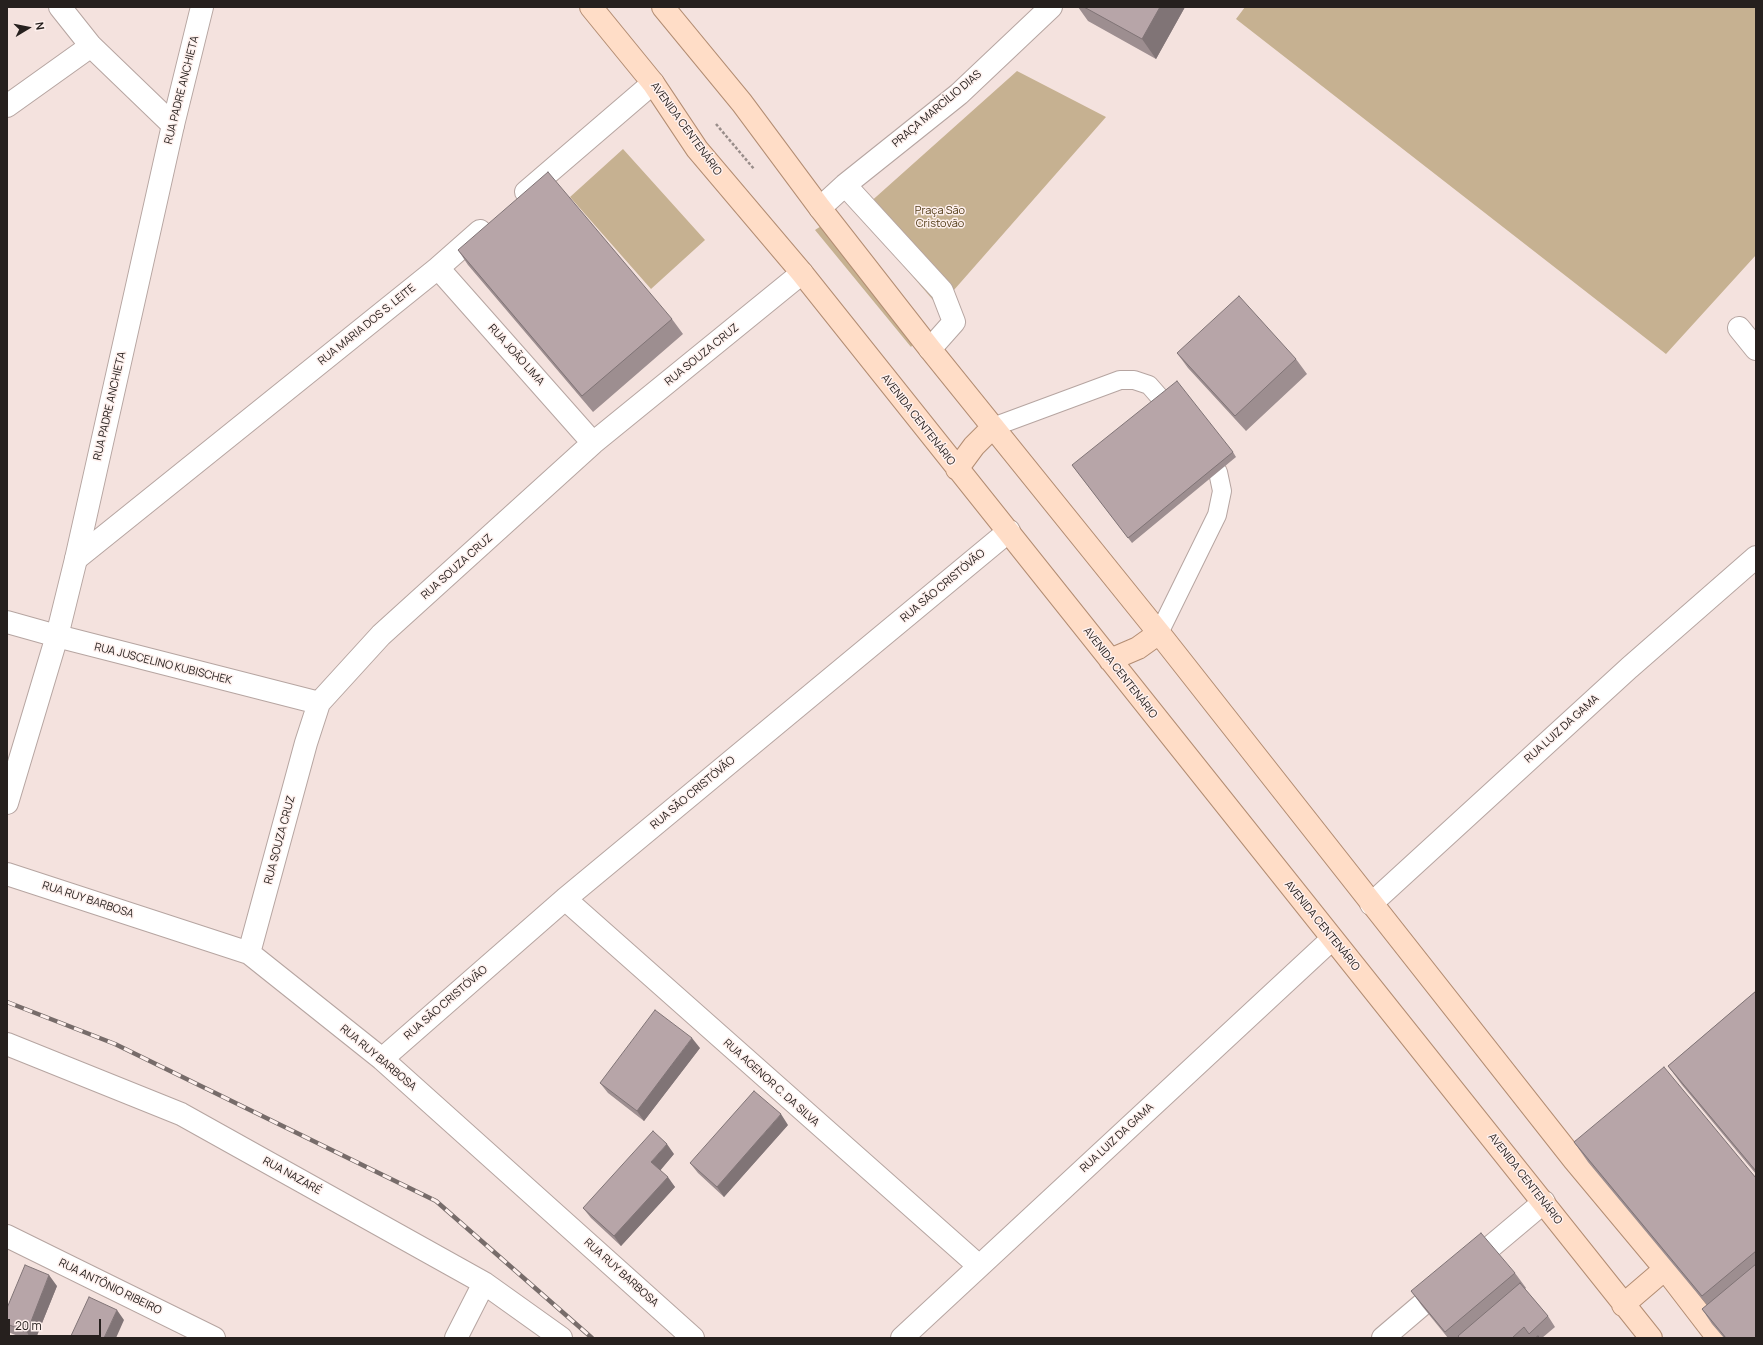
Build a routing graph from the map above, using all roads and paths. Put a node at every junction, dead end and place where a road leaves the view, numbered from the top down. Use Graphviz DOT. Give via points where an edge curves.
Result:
graph roads {
  1 [pos="60,7"];
  2 [pos="202,7"];
  3 [pos="591,7"];
  4 [pos="663,7"];
  5 [pos="1051,7"];
  6 [pos="91,46"];
  7 [pos="653,83"];
  8 [pos="742,103"];
  9 [pos="7,106"];
  10 [pos="173,125"];
  11 [pos="770,140"];
  12 [pos="697,149"];
  13 [pos="717,174"];
  14 [pos="845,185"];
  15 [pos="820,208"];
  16 [pos="438,268"];
  17 [pos="802,273"];
  18 [pos="1739,328"];
  19 [pos="930,349"];
  20 [pos="1756,349"];
  21 [pos="1163,401"];
  22 [pos="993,427"];
  23 [pos="593,443"];
  24 [pos="957,469"];
  25 [pos="1218,472"];
  26 [pos="1008,531"];
  27 [pos="1756,557"];
  28 [pos="76,559"];
  29 [pos="7,622"];
  30 [pos="1159,633"];
  31 [pos="57,636"];
  32 [pos="1110,660"];
  33 [pos="319,703"];
  34 [pos="7,803"];
  35 [pos="7,874"];
  36 [pos="565,899"];
  37 [pos="1372,904"];
  38 [pos="1332,939"];
  39 [pos="249,953"];
  40 [pos="7,1044"];
  41 [pos="382,1059"];
  42 [pos="1544,1202"];
  43 [pos="7,1236"];
  44 [pos="979,1266"];
  45 [pos="1665,1269"];
  46 [pos="484,1283"];
  47 [pos="1623,1304"];
  48 [pos="214,1338"];
  49 [pos="456,1338"];
  50 [pos="561,1338"];
  51 [pos="693,1338"];
  52 [pos="902,1338"];
  53 [pos="1383,1338"];
  54 [pos="1651,1338"];
  55 [pos="1718,1338"];
  1 -- 6 [label="street"];
  2 -- 10 [label="street, RUA PADRE ANCHIETA"];
  3 -- 7 [label="main road, AVENIDA CENTENÁRIO"];
  4 -- 8 [label="main road"];
  5 -- 14 [label="street, PRAÇA MARCÍLIO DIAS" via="958,94"];
  6 -- 9 [label="street"];
  6 -- 10 [label="street"];
  7 -- 12 [label="main road, AVENIDA CENTENÁRIO"];
  7 -- 16 [label="street, RUA MARIA DOS S. LEITE"];
  8 -- 11 [label="main road"];
  8 -- 12 [label="path" via="720,129"];
  10 -- 28 [label="street, RUA PADRE ANCHIETA"];
  11 -- 13 [label="path"];
  11 -- 15 [label="main road"];
  12 -- 13 [label="main road, AVENIDA CENTENÁRIO"];
  13 -- 17 [label="main road, AVENIDA CENTENÁRIO"];
  14 -- 15 [label="street, PRAÇA MARCÍLIO DIAS"];
  14 -- 19 [label="street" via="942,292 954,322"];
  15 -- 19 [label="main road"];
  16 -- 23 [label="street, RUA JOÃO LIMA"];
  16 -- 28 [label="street, RUA MARIA DOS S. LEITE"];
  17 -- 23 [label="street, RUA SOUZA CRUZ"];
  17 -- 24 [label="main road, AVENIDA CENTENÁRIO"];
  18 -- 20 [label="street"];
  19 -- 22 [label="main road"];
  21 -- 22 [label="lane" via="1149,385 1134,380 1120,380"];
  22 -- 24 [label="main road" via="974,446"];
  22 -- 30 [label="main road"];
  23 -- 33 [label="street, RUA SOUZA CRUZ" via="381,636"];
  24 -- 26 [label="main road, AVENIDA CENTENÁRIO"];
  25 -- 30 [label="lane" via="1222,491 1217,515"];
  26 -- 32 [label="main road, AVENIDA CENTENÁRIO"];
  26 -- 36 [label="street, RUA SÃO CRISTÓVÃO"];
  27 -- 37 [label="street, RUA LUIZ DA GAMA" via="1629,668"];
  28 -- 31 [label="street, RUA PADRE ANCHIETA"];
  29 -- 31 [label="street, RUA JUSCELINO KUBISCHEK"];
  30 -- 32 [label="main road" via="1138,648"];
  30 -- 37 [label="main road"];
  31 -- 33 [label="street, RUA JUSCELINO KUBISCHEK"];
  31 -- 34 [label="street, RUA PADRE ANCHIETA"];
  32 -- 38 [label="main road, AVENIDA CENTENÁRIO"];
  33 -- 39 [label="street, RUA SOUZA CRUZ"];
  35 -- 39 [label="street, RUA RUY BARBOSA"];
  36 -- 41 [label="street, RUA SÃO CRISTÓVÃO"];
  36 -- 44 [label="street, RUA AGENOR C. DA SILVA"];
  37 -- 45 [label="main road" via="1580,1155"];
  38 -- 42 [label="main road, AVENIDA CENTENÁRIO"];
  38 -- 44 [label="street, RUA LUIZ DA GAMA"];
  39 -- 41 [label="street, RUA RUY BARBOSA"];
  40 -- 46 [label="street, RUA NAZARÉ" via="181,1114"];
  41 -- 51 [label="street, RUA RUY BARBOSA"];
  42 -- 47 [label="main road, AVENIDA CENTENÁRIO"];
  42 -- 53 [label="street"];
  43 -- 48 [label="street, RUA ANTÔNIO RIBEIRO"];
  44 -- 52 [label="street, RUA LUIZ DA GAMA"];
  45 -- 47 [label="main road"];
  45 -- 55 [label="main road"];
  46 -- 49 [label="street"];
  46 -- 50 [label="street, RUA NAZARÉ"];
  47 -- 54 [label="main road, AVENIDA CENTENÁRIO"];
}
